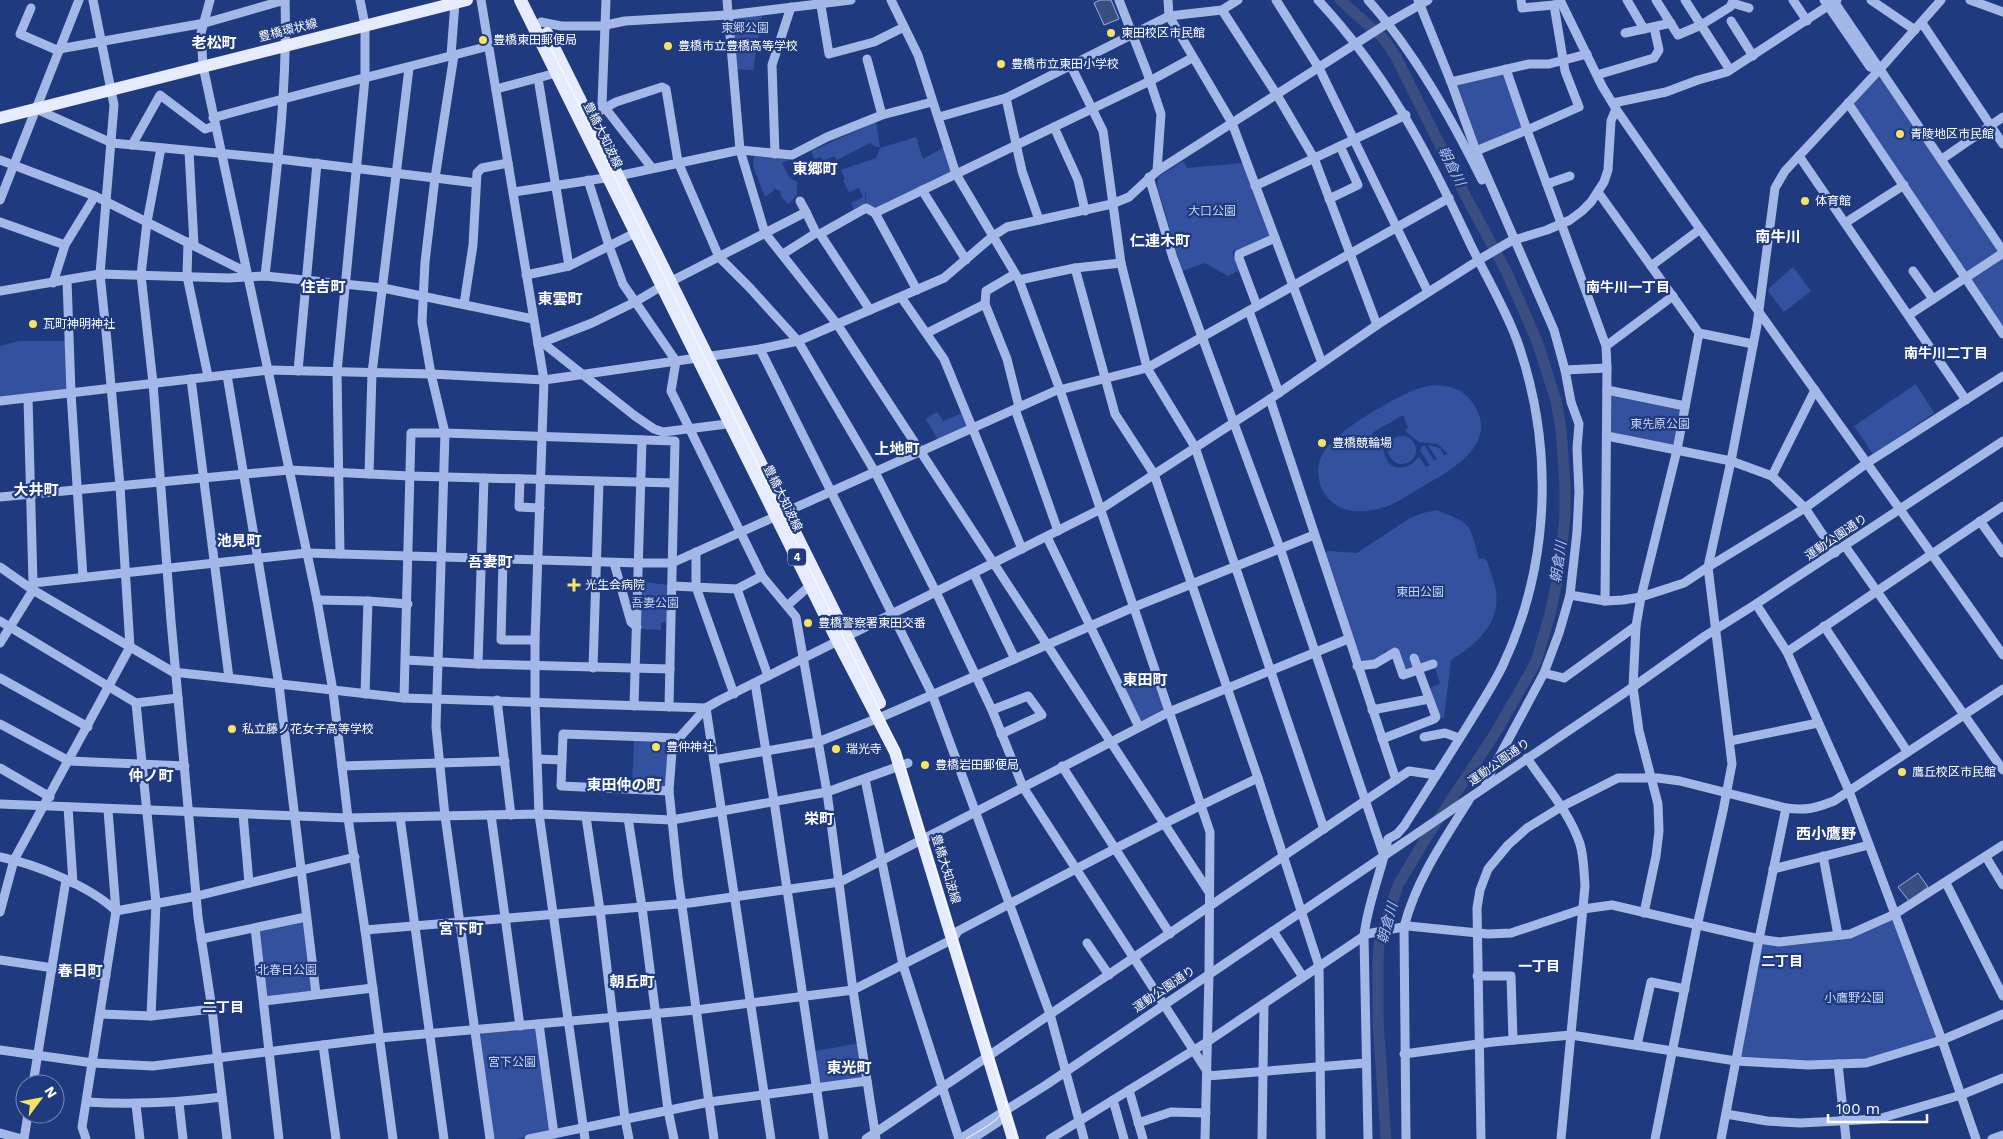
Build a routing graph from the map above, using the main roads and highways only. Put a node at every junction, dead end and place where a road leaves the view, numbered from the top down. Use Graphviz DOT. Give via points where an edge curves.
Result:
graph roads {
  1 [pos="520,0"];
  2 [pos="530,0"];
  3 [pos="461,1"];
  4 [pos="561,72"];
  5 [pos="0,118"];
  6 [pos="1008,1111"];
  7 [pos="1013,1139"];
  8 [pos="1021,1139"];
  1 -- 4 [label="main road, 豊橋大知波線 / 4"];
  2 -- 4 [label="main road, 豊橋大知波線 / 4"];
  3 -- 5 [label="main road, 豊橋環状線"];
  4 -- 6 [label="main road, 豊橋大知波線 / 4" via="904,765"];
  6 -- 7 [label="main road, 豊橋大知波線 / 4"];
  6 -- 8 [label="main road, 豊橋大知波線 / 4"];
}
